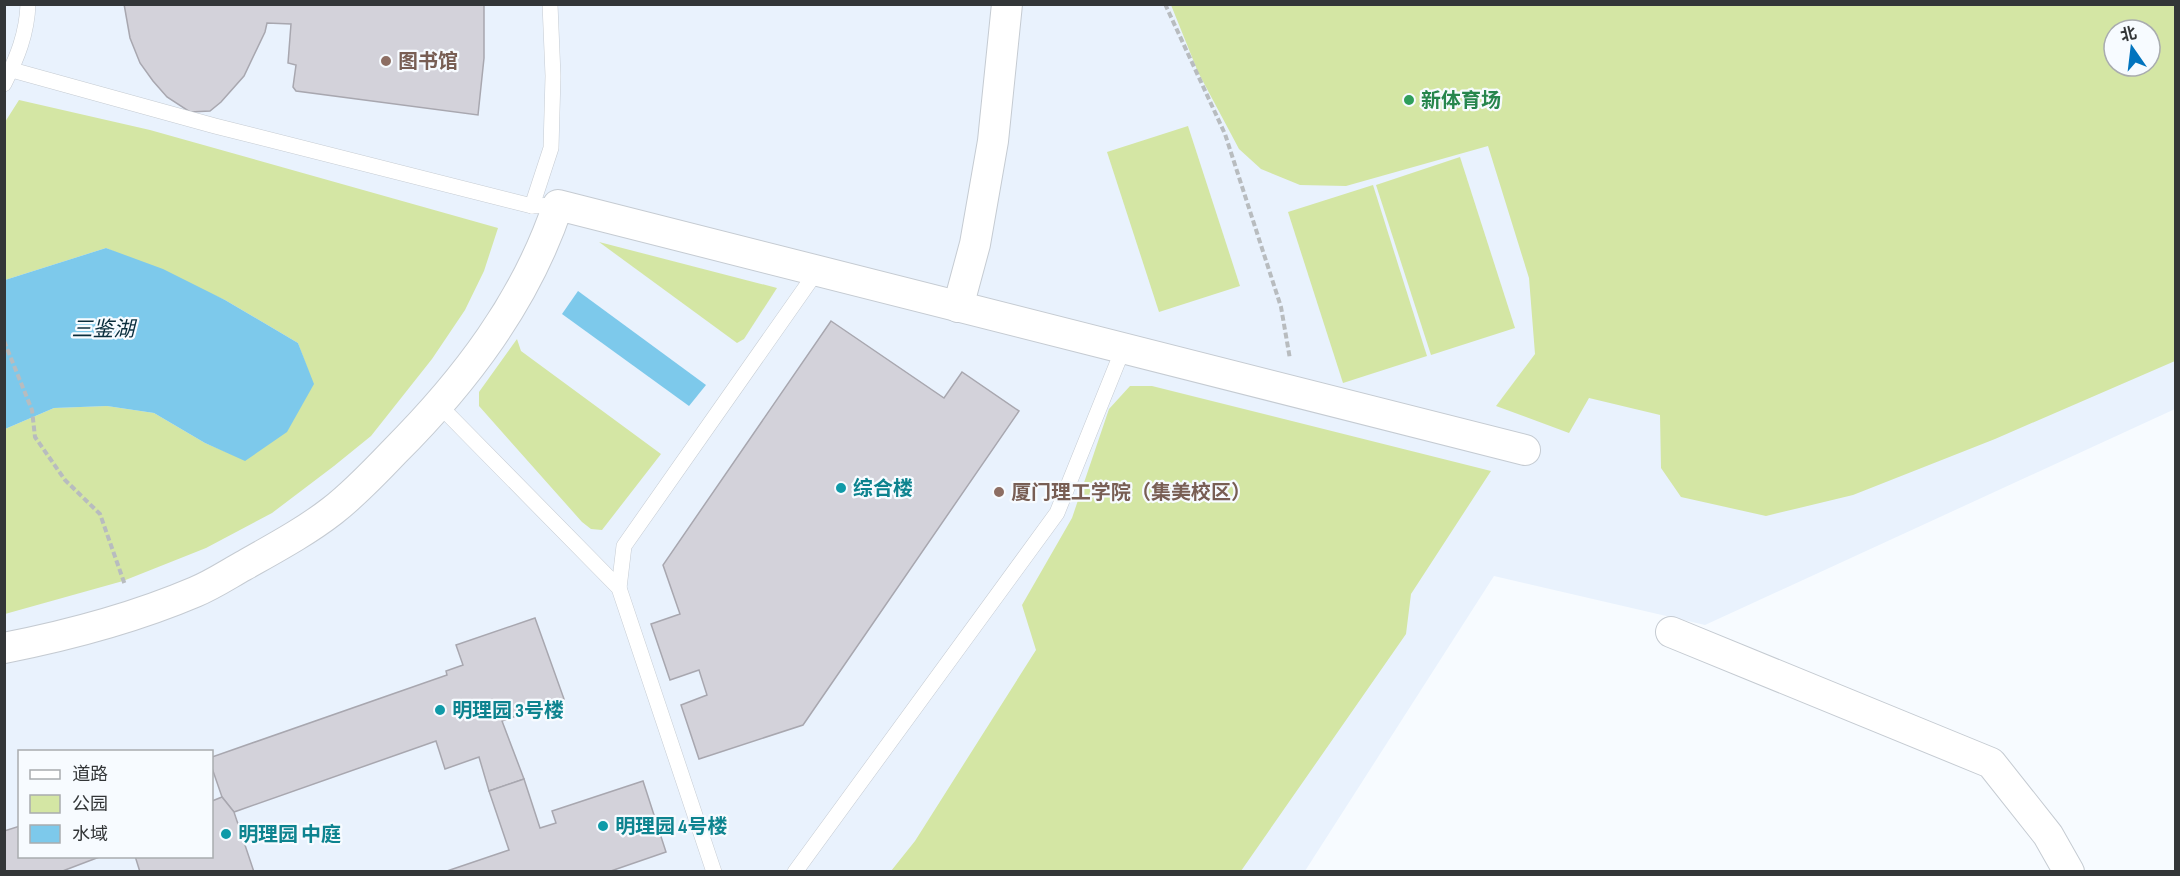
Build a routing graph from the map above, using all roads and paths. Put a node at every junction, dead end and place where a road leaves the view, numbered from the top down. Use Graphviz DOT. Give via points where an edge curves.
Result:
graph roads {
  1 [pos="28,4"];
  2 [pos="550,4"];
  3 [pos="1007,4"];
  4 [pos="1165,4"];
  5 [pos="12,70"];
  6 [pos="4,84"];
  7 [pos="545,206"];
  8 [pos="817,271"];
  9 [pos="958,307"];
  10 [pos="4,341"];
  11 [pos="1123,349"];
  12 [pos="1296,392"];
  13 [pos="439,405"];
  14 [pos="1525,450"];
  15 [pos="619,588"];
  16 [pos="136,615"];
  17 [pos="1671,632"];
  18 [pos="4,648"];
  19 [pos="714,872"];
  20 [pos="795,872"];
  21 [pos="2069,872"];
  1 -- 5 [label="lane" via="19,54"];
  2 -- 7 [label="lane" via="553,76"];
  3 -- 9 [label="street" via="993,141 975,244"];
  4 -- 12 [label="path" via="1225,134 1281,307"];
  5 -- 6 [label="lane"];
  5 -- 7 [label="lane" via="226,129"];
  7 -- 8 [label="street"];
  7 -- 13 [label="street" via="549,231 531,270 465,376"];
  8 -- 9 [label="street"];
  8 -- 15 [label="lane" via="624,546"];
  9 -- 11 [label="street"];
  10 -- 16 [label="path" via="32,410 34,437 65,480 100,514"];
  11 -- 12 [label="street"];
  11 -- 20 [label="lane" via="1057,513"];
  12 -- 14 [label="street"];
  13 -- 15 [label="lane"];
  13 -- 16 [label="street" via="332,512 198,591"];
  15 -- 19 [label="lane"];
  16 -- 18 [label="street"];
  17 -- 21 [label="street" via="1991,763 2048,835"];
}
